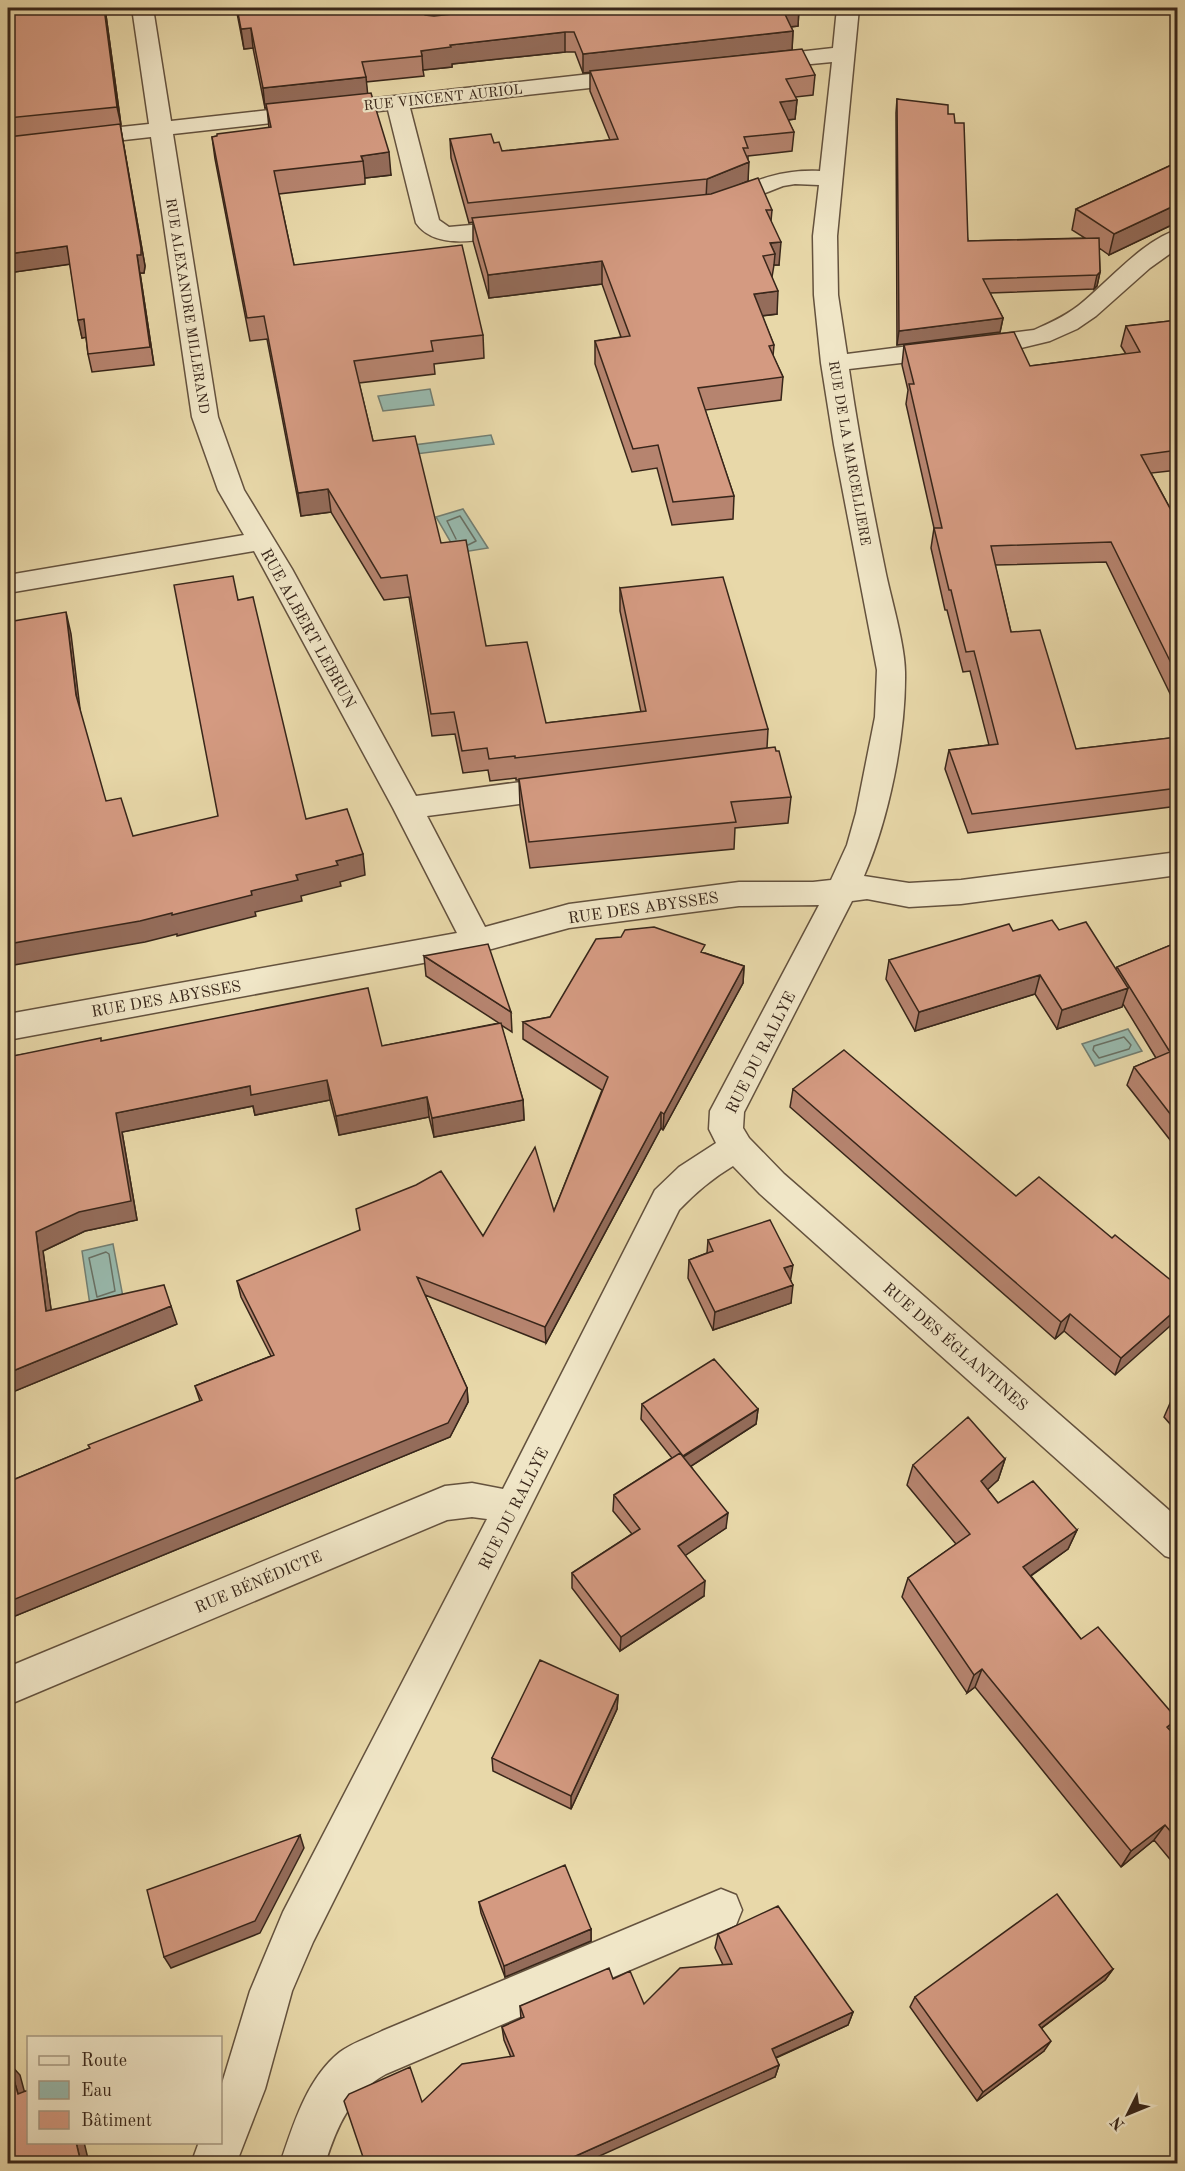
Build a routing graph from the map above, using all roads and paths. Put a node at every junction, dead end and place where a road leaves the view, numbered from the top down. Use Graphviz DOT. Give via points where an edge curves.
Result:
graph roads {
  1 [pos="142,8"];
  2 [pos="848,8"];
  3 [pos="842,54"];
  4 [pos="735,65"];
  5 [pos="653,74"];
  6 [pos="397,102"];
  7 [pos="160,131"];
  8 [pos="8,146"];
  9 [pos="830,179"];
  10 [pos="698,209"];
  11 [pos="534,226"];
  12 [pos="1178,237"];
  13 [pos="834,363"];
  14 [pos="261,541"];
  15 [pos="8,584"];
  16 [pos="590,784"];
  17 [pos="408,808"];
  18 [pos="1174,870"];
  19 [pos="842,890"];
  20 [pos="477,941"];
  21 [pos="8,1027"];
  22 [pos="737,1148"];
  23 [pos="512,1509"];
  24 [pos="1178,1543"];
  25 [pos="8,1686"];
  26 [pos="721,1911"];
  27 [pos="222,2141"];
  28 [pos="221,2144"];
  29 [pos="213,2163"];
  30 [pos="302,2163"];
  1 -- 7 [label="street, RUE ALEXANDRE MILLERAND"];
  2 -- 3 [label="street, RUE DE LA MARCELLIERE"];
  3 -- 4 [label="street"];
  3 -- 9 [label="street, RUE DE LA MARCELLIERE"];
  5 -- 6 [label="street, RUE VINCENT AURIOL"];
  6 -- 7 [label="street, RUE VINCENT AURIOL"];
  6 -- 11 [label="street" via="428,223 447,234"];
  7 -- 8 [label="street, RUE VINCENT AURIOL"];
  7 -- 14 [label="street, RUE ALEXANDRE MILLERAND" via="205,417 231,490"];
  9 -- 10 [label="street" via="777,180 740,198"];
  9 -- 13 [label="street, RUE DE LA MARCELLIERE" via="825,236 826,295"];
  12 -- 13 [label="street" via="1141,263 1087,311 1041,336"];
  13 -- 19 [label="street, RUE DE LA MARCELLIERE" via="891,670 889,717 872,813"];
  14 -- 15 [label="street, RUE ALBERT LEBRUN"];
  14 -- 17 [label="street, RUE ALBERT LEBRUN"];
  16 -- 17 [label="street"];
  17 -- 20 [label="street, RUE ALBERT LEBRUN"];
  18 -- 19 [label="street, RUE DES ABYSSES" via="961,892 909,895 867,887"];
  19 -- 20 [label="street, RUE DES ABYSSES" via="739,894 569,916"];
  19 -- 22 [label="street, RUE DU RALLYE" via="727,1111 726,1129"];
  20 -- 21 [label="street, RUE DES ABYSSES"];
  22 -- 23 [label="street, RUE DU RALLYE" via="684,1181 667,1200"];
  22 -- 24 [label="street, RUE DES ÉGLANTINES" via="772,1184"];
  23 -- 25 [label="street, RUE BÉNÉDICTE" via="480,1499 445,1503"];
  23 -- 27 [label="street, RUE DU RALLYE" via="298,1927 270,1991 243,2090"];
  26 -- 30 [label="street" via="397,2046 356,2067 333,2092"];
  28 -- 29 [label="street, RUE DU RALLYE"];
}
